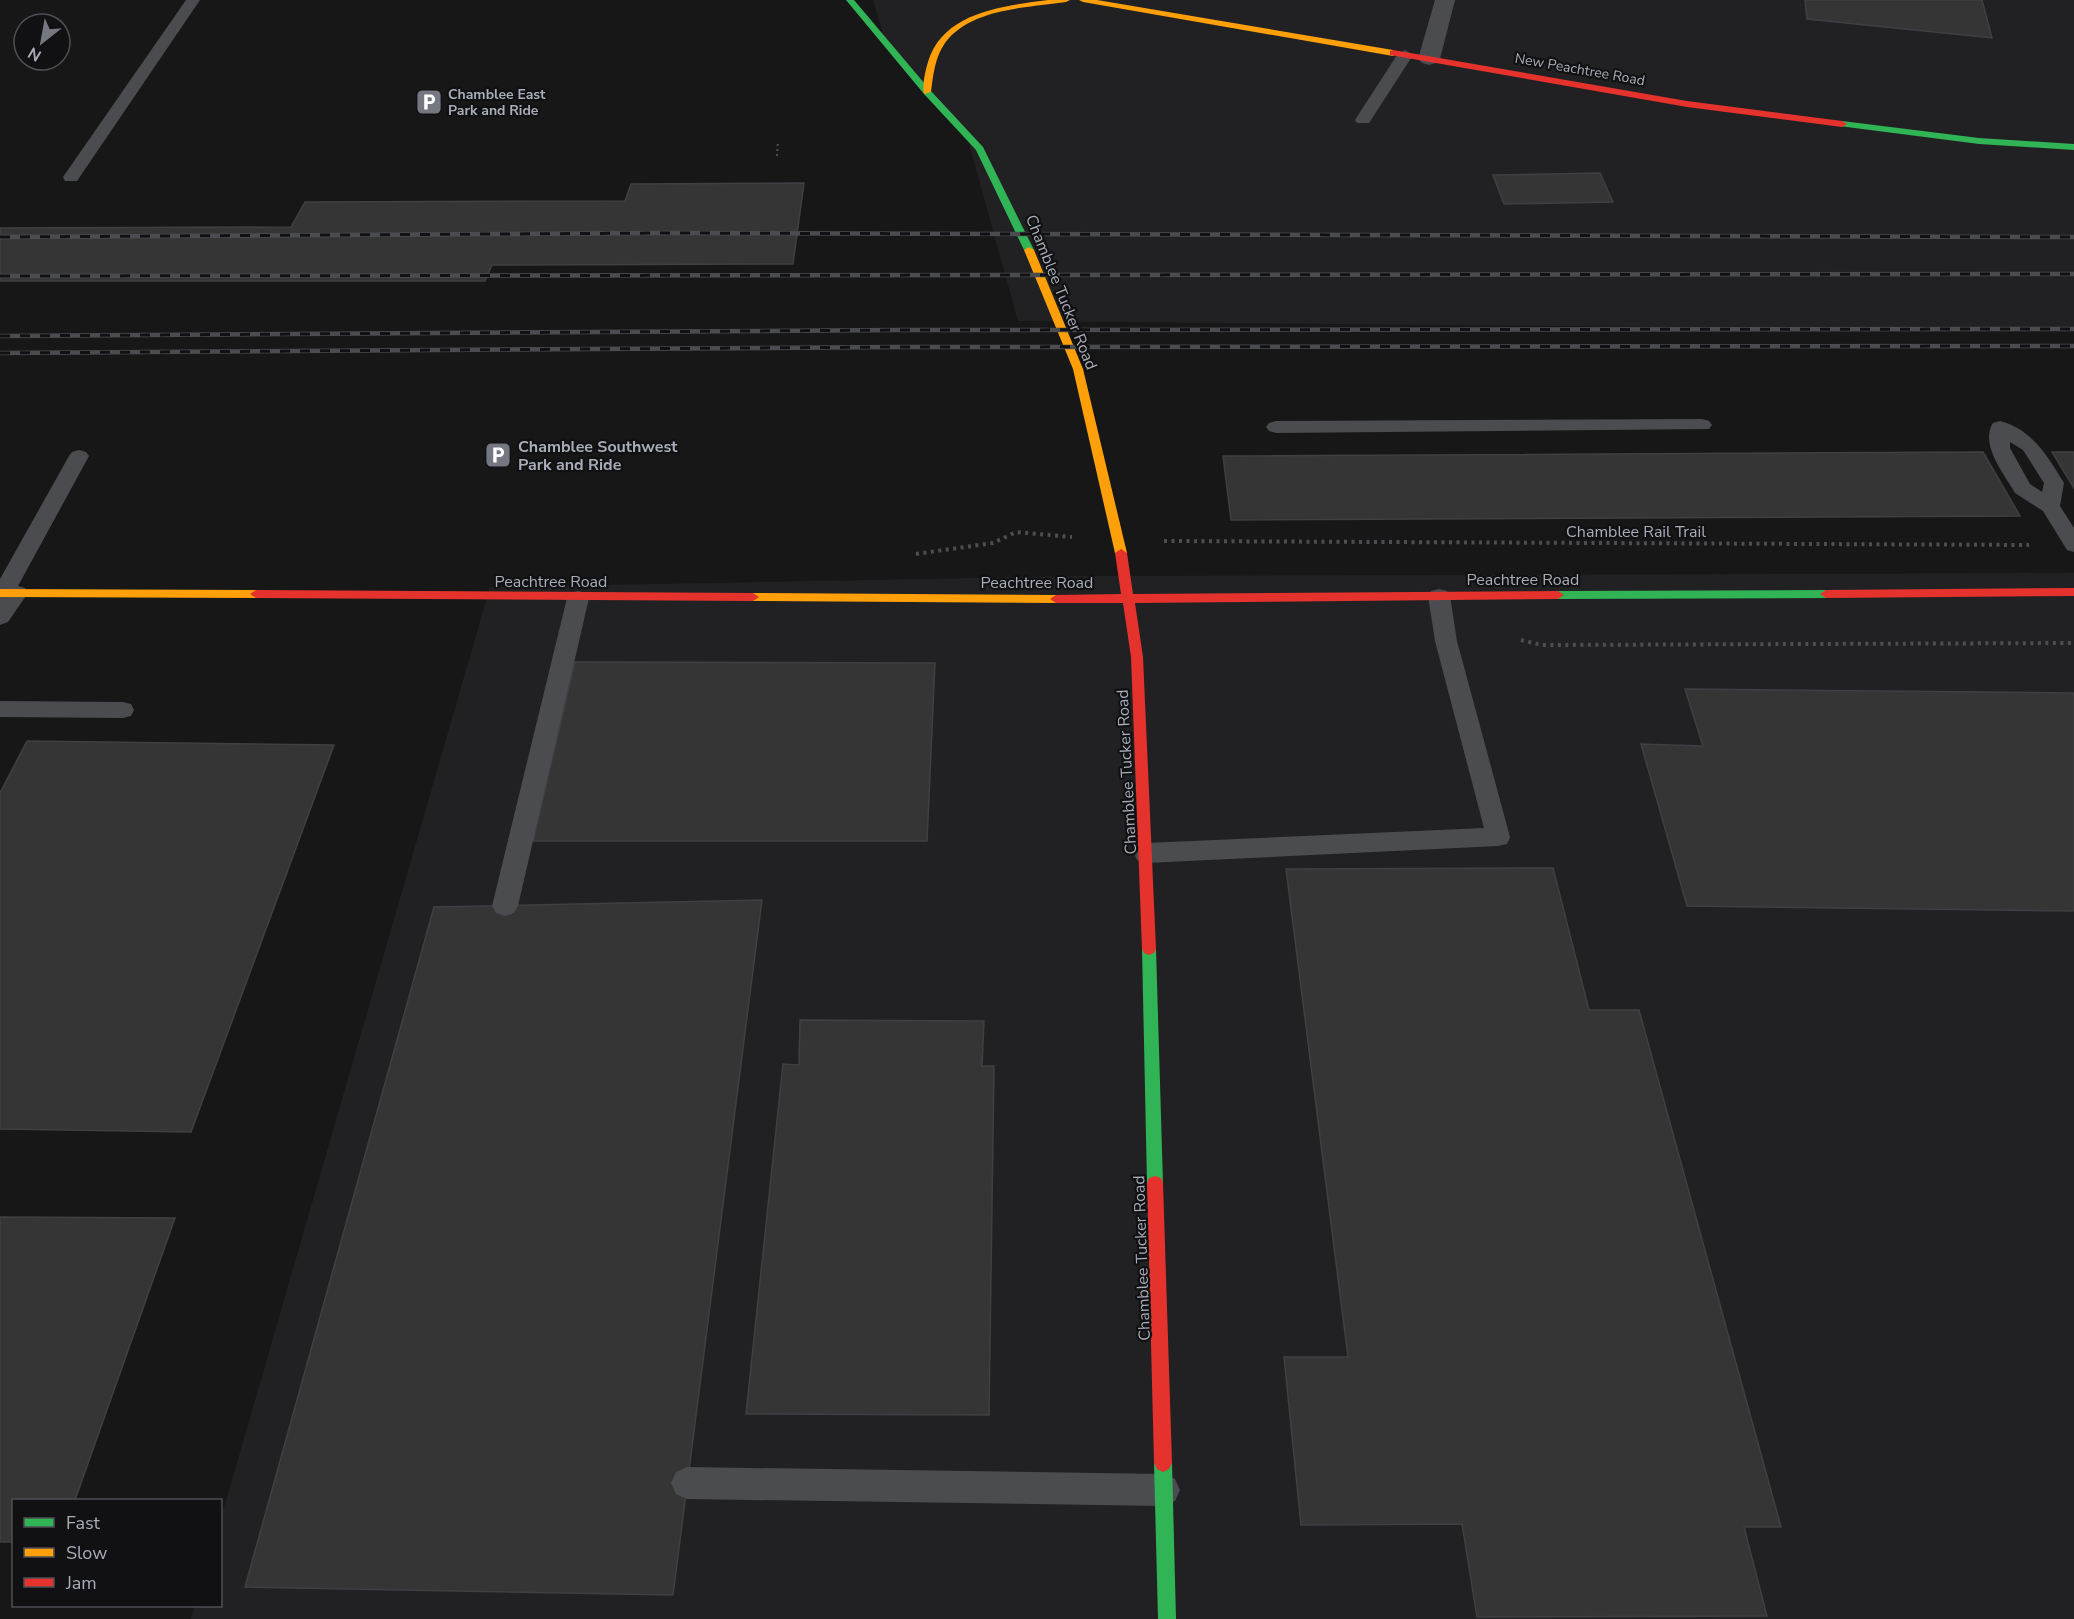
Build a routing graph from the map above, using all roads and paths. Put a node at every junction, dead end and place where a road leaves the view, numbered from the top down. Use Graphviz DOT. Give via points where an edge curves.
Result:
graph roads {
  1 [pos="193,0"];
  2 [pos="850,0"];
  3 [pos="1066,0"];
  4 [pos="1083,0"];
  5 [pos="1445,0"];
  6 [pos="1405,55"];
  7 [pos="1429,59"];
  8 [pos="927,92"];
  9 [pos="1363,120"];
  10 [pos="777,141"];
  11 [pos="2074,147"];
  12 [pos="777,156"];
  13 [pos="71,177"];
  14 [pos="1702,425"];
  15 [pos="1276,427"];
  16 [pos="79,456"];
  17 [pos="2050,506"];
  18 [pos="1233,540"];
  19 [pos="2074,545"];
  20 [pos="2038,546"];
  21 [pos="2074,592"];
  22 [pos="7,593"];
  23 [pos="1439,596"];
  24 [pos="578,598"];
  25 [pos="1130,598"];
  26 [pos="0,617"];
  27 [pos="1521,640"];
  28 [pos="2074,643"];
  29 [pos="0,709"];
  30 [pos="123,710"];
  31 [pos="1146,853"];
  32 [pos="505,906"];
  33 [pos="687,1483"];
  34 [pos="1164,1490"];
  35 [pos="1167,1619"];
  1 -- 13 [label="lane"];
  2 -- 8 [label="street, Chamblee Tucker Road"];
  3 -- 8 [label="street" via="989,14 960,25 944,39 930,68"];
  4 -- 6 [label="street, New Peachtree Road"];
  5 -- 7 [label="street"];
  6 -- 7 [label="street, New Peachtree Road"];
  6 -- 9 [label="lane"];
  7 -- 11 [label="street, New Peachtree Road" via="1631,95 1804,120 1978,141"];
  8 -- 25 [label="street, Chamblee Tucker Road" via="980,149 1026,242 1078,369"];
  10 -- 12 [label="path"];
  14 -- 15 [label="lane"];
  16 -- 22 [label="lane"];
  17 -- 19 [label="lane"];
  18 -- 20 [label="path, Chamblee Rail Trail"];
  21 -- 23 [label="street, Peachtree Road"];
  22 -- 24 [label="street, Peachtree Road"];
  22 -- 26 [label="lane"];
  23 -- 25 [label="street, Peachtree Road"];
  23 -- 31 [label="lane" via="1446,641 1498,837"];
  24 -- 25 [label="street, Peachtree Road"];
  24 -- 32 [label="lane"];
  25 -- 31 [label="street, Chamblee Tucker Road" via="1137,657"];
  27 -- 28 [label="path" via="1541,645"];
  29 -- 30 [label="lane"];
  31 -- 34 [label="street, Chamblee Tucker Road"];
  33 -- 34 [label="lane"];
  34 -- 35 [label="street, Chamblee Tucker Road"];
}
